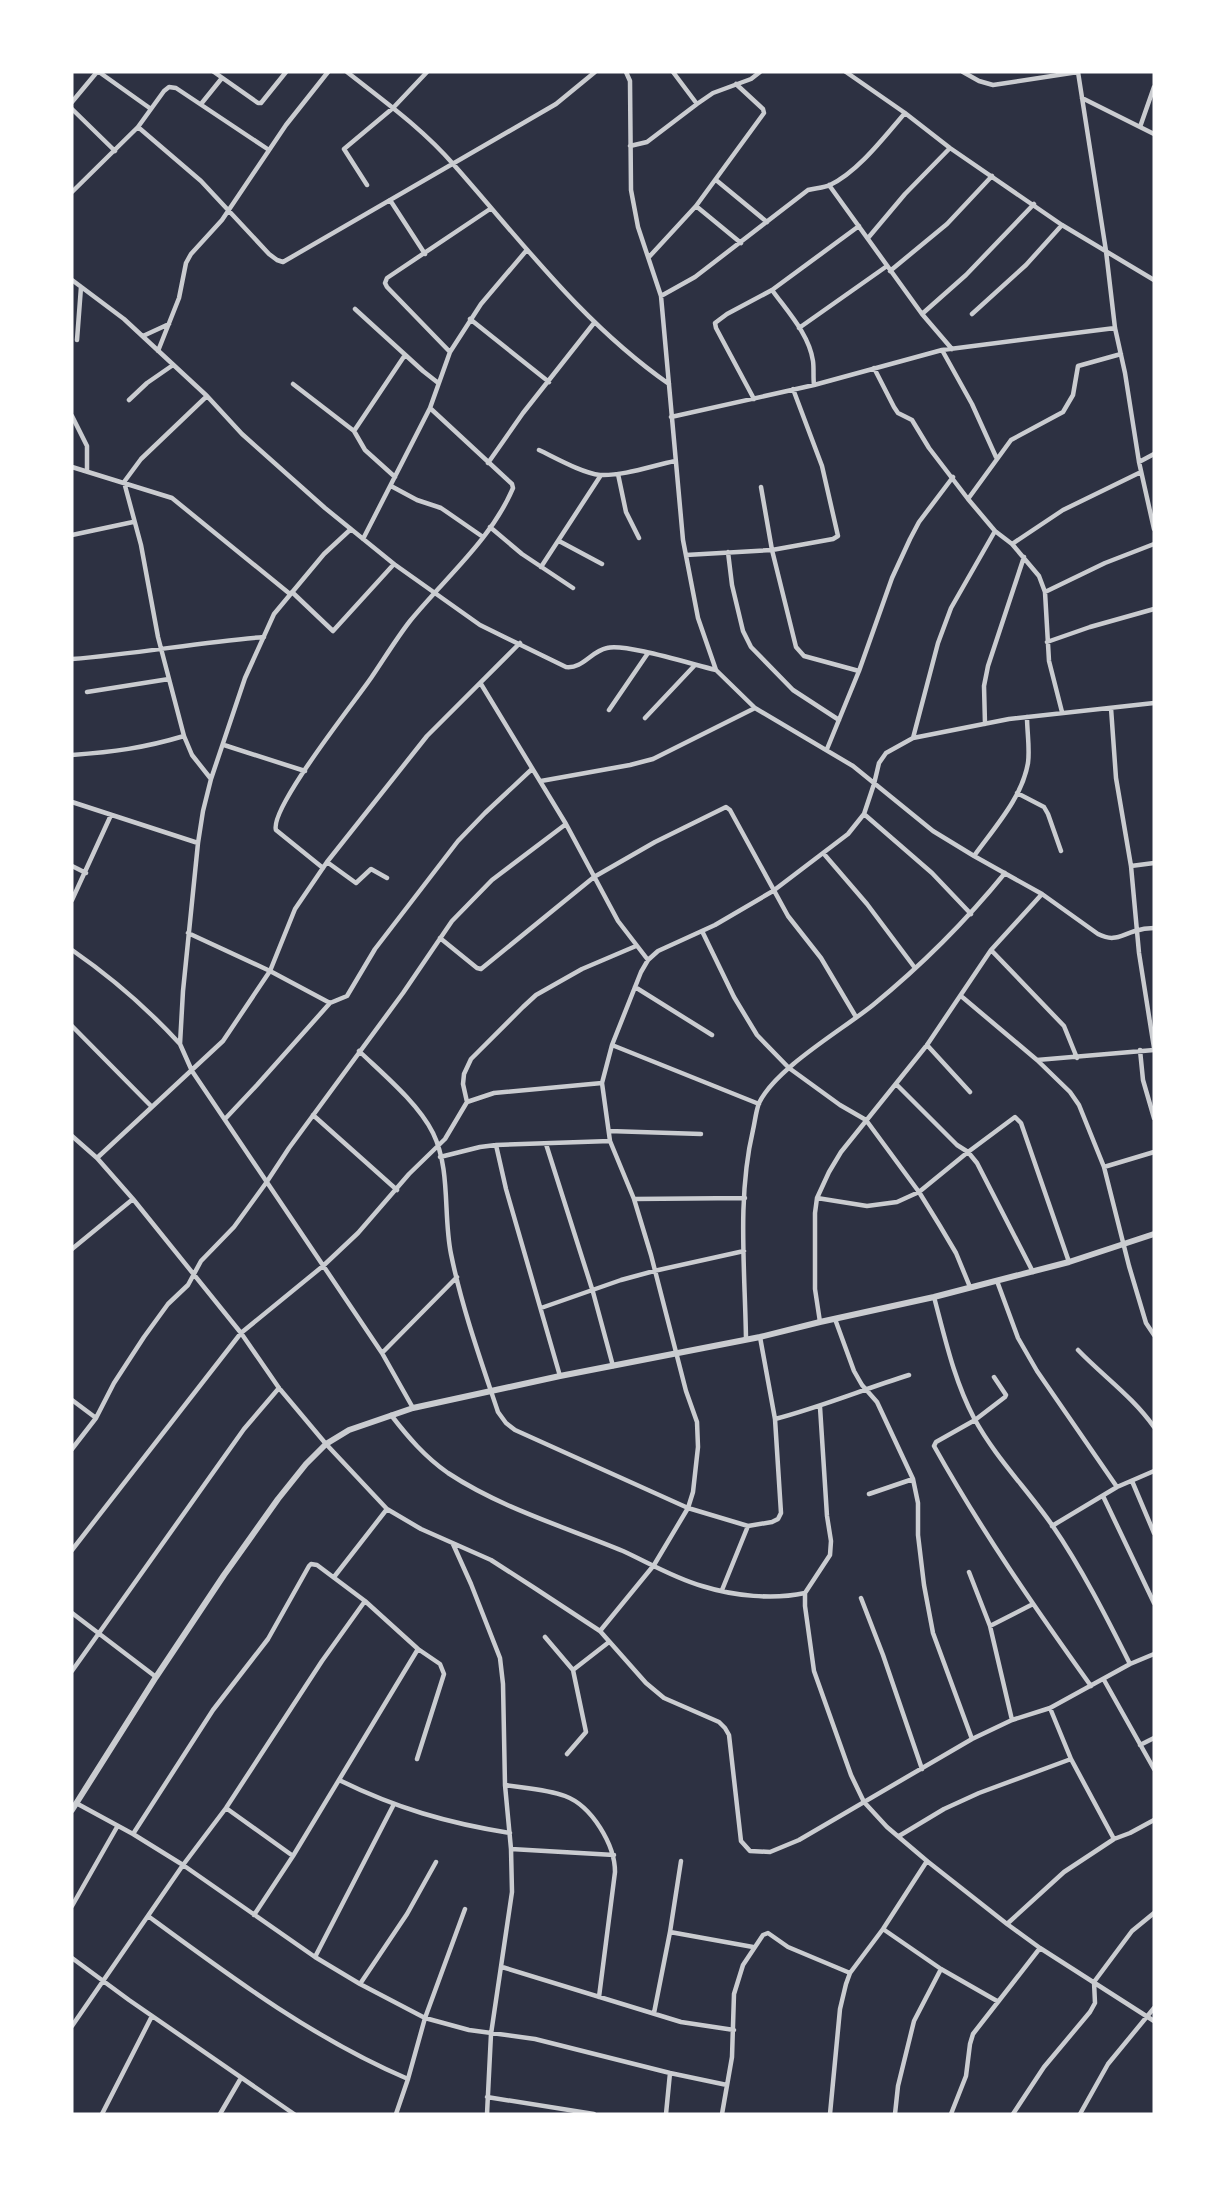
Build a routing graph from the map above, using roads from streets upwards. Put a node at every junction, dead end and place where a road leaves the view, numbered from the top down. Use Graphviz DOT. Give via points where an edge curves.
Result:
graph roads {
  1 [pos="98,72"];
  2 [pos="214,72"];
  3 [pos="286,72"];
  4 [pos="328,72"];
  5 [pos="347,72"];
  6 [pos="427,72"];
  7 [pos="595,72"];
  8 [pos="626,72"];
  9 [pos="673,72"];
  10 [pos="760,72"];
  11 [pos="846,72"];
  12 [pos="963,72"];
  13 [pos="1078,72"];
  14 [pos="222,78"];
  15 [pos="736,84"];
  16 [pos="1154,87"];
  17 [pos="1082,98"];
  18 [pos="72,102"];
  19 [pos="201,104"];
  20 [pos="697,104"];
  21 [pos="393,108"];
  22 [pos="72,109"];
  23 [pos="151,109"];
  24 [pos="905,113"];
  25 [pos="1140,127"];
  26 [pos="138,128"];
  27 [pos="1154,134"];
  28 [pos="630,146"];
  29 [pos="950,148"];
  30 [pos="269,150"];
  31 [pos="115,151"];
  32 [pos="453,164"];
  33 [pos="992,176"];
  34 [pos="716,180"];
  35 [pos="367,185"];
  36 [pos="829,185"];
  37 [pos="72,192"];
  38 [pos="390,200"];
  39 [pos="1034,204"];
  40 [pos="696,206"];
  41 [pos="228,209"];
  42 [pos="490,209"];
  43 [pos="767,222"];
  44 [pos="1062,225"];
  45 [pos="859,226"];
  46 [pos="868,238"];
  47 [pos="741,243"];
  48 [pos="526,251"];
  49 [pos="1106,251"];
  50 [pos="425,254"];
  51 [pos="649,258"];
  52 [pos="889,269"];
  53 [pos="72,280"];
  54 [pos="1154,280"];
  55 [pos="81,287"];
  56 [pos="772,290"];
  57 [pos="661,297"];
  58 [pos="355,309"];
  59 [pos="922,314"];
  60 [pos="972,314"];
  61 [pos="470,318"];
  62 [pos="594,323"];
  63 [pos="169,324"];
  64 [pos="799,328"];
  65 [pos="1115,328"];
  66 [pos="142,336"];
  67 [pos="77,340"];
  68 [pos="942,350"];
  69 [pos="952,350"];
  70 [pos="158,351"];
  71 [pos="450,352"];
  72 [pos="1121,354"];
  73 [pos="405,355"];
  74 [pos="173,365"];
  75 [pos="874,368"];
  76 [pos="437,382"];
  77 [pos="549,382"];
  78 [pos="292,384"];
  79 [pos="669,384"];
  80 [pos="814,385"];
  81 [pos="793,389"];
  82 [pos="207,396"];
  83 [pos="754,399"];
  84 [pos="129,400"];
  85 [pos="430,408"];
  86 [pos="72,416"];
  87 [pos="671,417"];
  88 [pos="354,431"];
  89 [pos="539,450"];
  90 [pos="1154,453"];
  91 [pos="996,457"];
  92 [pos="675,461"];
  93 [pos="1139,462"];
  94 [pos="488,463"];
  95 [pos="72,467"];
  96 [pos="87,471"];
  97 [pos="1141,472"];
  98 [pos="618,474"];
  99 [pos="601,475"];
  100 [pos="395,477"];
  101 [pos="953,477"];
  102 [pos="124,482"];
  103 [pos="391,486"];
  104 [pos="760,487"];
  105 [pos="968,499"];
  106 [pos="1153,519"];
  107 [pos="133,522"];
  108 [pos="490,527"];
  109 [pos="351,529"];
  110 [pos="1154,530"];
  111 [pos="995,531"];
  112 [pos="72,535"];
  113 [pos="483,537"];
  114 [pos="639,538"];
  115 [pos="363,539"];
  116 [pos="559,541"];
  117 [pos="1012,544"];
  118 [pos="1154,544"];
  119 [pos="772,550"];
  120 [pos="728,552"];
  121 [pos="686,555"];
  122 [pos="1024,557"];
  123 [pos="394,564"];
  124 [pos="602,564"];
  125 [pos="541,567"];
  126 [pos="573,588"];
  127 [pos="1045,592"];
  128 [pos="291,593"];
  129 [pos="434,593"];
  130 [pos="1154,609"];
  131 [pos="264,637"];
  132 [pos="1047,642"];
  133 [pos="520,643"];
  134 [pos="161,650"];
  135 [pos="648,653"];
  136 [pos="72,659"];
  137 [pos="695,665"];
  138 [pos="716,670"];
  139 [pos="859,671"];
  140 [pos="169,679"];
  141 [pos="481,684"];
  142 [pos="87,692"];
  143 [pos="1154,703"];
  144 [pos="755,708"];
  145 [pos="1111,708"];
  146 [pos="609,710"];
  147 [pos="1062,712"];
  148 [pos="1027,717"];
  149 [pos="645,718"];
  150 [pos="838,720"];
  151 [pos="985,724"];
  152 [pos="183,736"];
  153 [pos="913,738"];
  154 [pos="224,745"];
  155 [pos="826,749"];
  156 [pos="72,755"];
  157 [pos="532,769"];
  158 [pos="305,771"];
  159 [pos="211,780"];
  160 [pos="541,782"];
  161 [pos="874,784"];
  162 [pos="1017,793"];
  163 [pos="72,802"];
  164 [pos="864,814"];
  165 [pos="111,815"];
  166 [pos="566,824"];
  167 [pos="198,843"];
  168 [pos="1061,851"];
  169 [pos="824,854"];
  170 [pos="974,856"];
  171 [pos="327,862"];
  172 [pos="1154,863"];
  173 [pos="72,866"];
  174 [pos="1131,866"];
  175 [pos="323,868"];
  176 [pos="86,873"];
  177 [pos="1005,873"];
  178 [pos="594,877"];
  179 [pos="387,878"];
  180 [pos="773,891"];
  181 [pos="1042,894"];
  182 [pos="72,900"];
  183 [pos="971,914"];
  184 [pos="1154,928"];
  185 [pos="1137,930"];
  186 [pos="702,931"];
  187 [pos="188,933"];
  188 [pos="440,938"];
  189 [pos="636,946"];
  190 [pos="72,950"];
  191 [pos="991,950"];
  192 [pos="648,960"];
  193 [pos="915,968"];
  194 [pos="270,971"];
  195 [pos="635,987"];
  196 [pos="961,996"];
  197 [pos="330,1003"];
  198 [pos="856,1017"];
  199 [pos="72,1026"];
  200 [pos="712,1035"];
  201 [pos="180,1044"];
  202 [pos="612,1045"];
  203 [pos="927,1045"];
  204 [pos="1154,1049"];
  205 [pos="1140,1050"];
  206 [pos="359,1051"];
  207 [pos="1077,1058"];
  208 [pos="1037,1060"];
  209 [pos="789,1068"];
  210 [pos="192,1071"];
  211 [pos="603,1083"];
  212 [pos="896,1084"];
  213 [pos="970,1092"];
  214 [pos="467,1102"];
  215 [pos="759,1104"];
  216 [pos="152,1107"];
  217 [pos="313,1115"];
  218 [pos="1154,1118"];
  219 [pos="225,1119"];
  220 [pos="866,1120"];
  221 [pos="609,1131"];
  222 [pos="701,1134"];
  223 [pos="72,1136"];
  224 [pos="610,1141"];
  225 [pos="546,1144"];
  226 [pos="496,1145"];
  227 [pos="438,1146"];
  228 [pos="968,1152"];
  229 [pos="1154,1152"];
  230 [pos="440,1157"];
  231 [pos="97,1158"];
  232 [pos="1104,1167"];
  233 [pos="266,1184"];
  234 [pos="397,1190"];
  235 [pos="919,1192"];
  236 [pos="745,1198"];
  237 [pos="817,1198"];
  238 [pos="132,1199"];
  239 [pos="634,1199"];
  240 [pos="1154,1234"];
  241 [pos="1124,1244"];
  242 [pos="72,1249"];
  243 [pos="744,1251"];
  244 [pos="1070,1262"];
  245 [pos="323,1266"];
  246 [pos="654,1270"];
  247 [pos="1033,1272"];
  248 [pos="193,1274"];
  249 [pos="457,1277"];
  250 [pos="997,1281"];
  251 [pos="970,1287"];
  252 [pos="593,1292"];
  253 [pos="934,1297"];
  254 [pos="541,1308"];
  255 [pos="836,1318"];
  256 [pos="1154,1321"];
  257 [pos="820,1322"];
  258 [pos="1146,1323"];
  259 [pos="241,1333"];
  260 [pos="1154,1335"];
  261 [pos="760,1337"];
  262 [pos="746,1339"];
  263 [pos="1078,1350"];
  264 [pos="382,1353"];
  265 [pos="676,1353"];
  266 [pos="613,1366"];
  267 [pos="909,1375"];
  268 [pos="560,1376"];
  269 [pos="994,1377"];
  270 [pos="279,1388"];
  271 [pos="865,1389"];
  272 [pos="492,1392"];
  273 [pos="72,1400"];
  274 [pos="820,1407"];
  275 [pos="413,1408"];
  276 [pos="390,1415"];
  277 [pos="96,1418"];
  278 [pos="776,1419"];
  279 [pos="975,1420"];
  280 [pos="1154,1427"];
  281 [pos="326,1444"];
  282 [pos="72,1449"];
  283 [pos="1154,1471"];
  284 [pos="913,1479"];
  285 [pos="1132,1481"];
  286 [pos="1118,1487"];
  287 [pos="869,1494"];
  288 [pos="1103,1496"];
  289 [pos="688,1508"];
  290 [pos="387,1509"];
  291 [pos="748,1526"];
  292 [pos="1052,1526"];
  293 [pos="1154,1533"];
  294 [pos="453,1544"];
  295 [pos="72,1550"];
  296 [pos="654,1565"];
  297 [pos="969,1572"];
  298 [pos="334,1577"];
  299 [pos="722,1590"];
  300 [pos="806,1593"];
  301 [pos="861,1598"];
  302 [pos="365,1601"];
  303 [pos="1154,1603"];
  304 [pos="1033,1604"];
  305 [pos="72,1613"];
  306 [pos="990,1626"];
  307 [pos="600,1631"];
  308 [pos="99,1633"];
  309 [pos="545,1637"];
  310 [pos="609,1642"];
  311 [pos="418,1649"];
  312 [pos="1154,1654"];
  313 [pos="1130,1664"];
  314 [pos="573,1670"];
  315 [pos="72,1671"];
  316 [pos="156,1677"];
  317 [pos="1104,1680"];
  318 [pos="1091,1686"];
  319 [pos="1050,1708"];
  320 [pos="1012,1720"];
  321 [pos="972,1738"];
  322 [pos="1154,1738"];
  323 [pos="1140,1745"];
  324 [pos="567,1754"];
  325 [pos="417,1759"];
  326 [pos="1071,1760"];
  327 [pos="922,1769"];
  328 [pos="1154,1769"];
  329 [pos="339,1780"];
  330 [pos="505,1785"];
  331 [pos="864,1802"];
  332 [pos="394,1804"];
  333 [pos="74,1806"];
  334 [pos="226,1808"];
  335 [pos="1154,1820"];
  336 [pos="117,1827"];
  337 [pos="510,1833"];
  338 [pos="133,1834"];
  339 [pos="899,1836"];
  340 [pos="1114,1839"];
  341 [pos="511,1849"];
  342 [pos="293,1856"];
  343 [pos="614,1856"];
  344 [pos="681,1861"];
  345 [pos="927,1861"];
  346 [pos="436,1862"];
  347 [pos="183,1865"];
  348 [pos="72,1906"];
  349 [pos="465,1909"];
  350 [pos="1154,1913"];
  351 [pos="254,1915"];
  352 [pos="148,1916"];
  353 [pos="1007,1924"];
  354 [pos="883,1929"];
  355 [pos="670,1932"];
  356 [pos="753,1947"];
  357 [pos="1040,1948"];
  358 [pos="72,1958"];
  359 [pos="315,1958"];
  360 [pos="502,1967"];
  361 [pos="941,1969"];
  362 [pos="850,1973"];
  363 [pos="102,1980"];
  364 [pos="1094,1982"];
  365 [pos="360,1984"];
  366 [pos="599,1997"];
  367 [pos="997,2001"];
  368 [pos="1154,2008"];
  369 [pos="654,2013"];
  370 [pos="152,2016"];
  371 [pos="1147,2017"];
  372 [pos="425,2018"];
  373 [pos="1154,2021"];
  374 [pos="72,2026"];
  375 [pos="734,2030"];
  376 [pos="491,2034"];
  377 [pos="670,2073"];
  378 [pos="241,2078"];
  379 [pos="408,2079"];
  380 [pos="727,2085"];
  381 [pos="488,2097"];
  382 [pos="102,2114"];
  383 [pos="220,2114"];
  384 [pos="294,2114"];
  385 [pos="396,2114"];
  386 [pos="487,2114"];
  387 [pos="594,2114"];
  388 [pos="666,2114"];
  389 [pos="722,2114"];
  390 [pos="830,2114"];
  391 [pos="895,2114"];
  392 [pos="951,2114"];
  393 [pos="1013,2114"];
  394 [pos="1080,2114"];
  1 -- 18 [label="street"];
  1 -- 23 [label="street"];
  2 -- 14 [label="street"];
  3 -- 14 [label="street" via="261,103"];
  4 -- 30 [label="street"];
  5 -- 21 [label="street"];
  6 -- 21 [label="street"];
  7 -- 32 [label="street" via="556,104"];
  8 -- 28 [label="street" via="630,81"];
  9 -- 20 [label="street"];
  10 -- 15 [label="street"];
  11 -- 24 [label="street"];
  12 -- 13 [label="street" via="993,85"];
  13 -- 17 [label="street"];
  14 -- 19 [label="street"];
  15 -- 20 [label="street"];
  15 -- 34 [label="street" via="764,113"];
  16 -- 25 [label="street"];
  17 -- 25 [label="street"];
  17 -- 49 [label="street"];
  19 -- 23 [label="street" via="170,87"];
  19 -- 30 [label="street"];
  20 -- 28 [label="street" via="647,142"];
  21 -- 32 [label="street"];
  21 -- 35 [label="street" via="344,149"];
  22 -- 31 [label="street"];
  23 -- 26 [label="street"];
  24 -- 29 [label="street"];
  24 -- 36 [label="street" via="853,168"];
  25 -- 27 [label="street"];
  26 -- 31 [label="street"];
  26 -- 41 [label="street"];
  28 -- 51 [label="street" via="631,190"];
  29 -- 33 [label="street"];
  29 -- 46 [label="street"];
  30 -- 41 [label="street"];
  31 -- 37 [label="street"];
  32 -- 38 [label="street"];
  32 -- 42 [label="street"];
  33 -- 39 [label="street"];
  33 -- 52 [label="street" via="947,224"];
  34 -- 40 [label="street"];
  34 -- 43 [label="street"];
  36 -- 43 [label="street" via="808,190"];
  36 -- 45 [label="street"];
  38 -- 41 [label="street" via="283,262 269,254"];
  38 -- 50 [label="street"];
  39 -- 44 [label="street"];
  39 -- 59 [label="street" via="966,275"];
  40 -- 47 [label="street"];
  40 -- 51 [label="street"];
  41 -- 63 [label="street" via="186,263"];
  42 -- 48 [label="street"];
  42 -- 50 [label="street"];
  43 -- 47 [label="street"];
  44 -- 49 [label="street"];
  44 -- 60 [label="street" via="1026,265"];
  45 -- 46 [label="street"];
  45 -- 56 [label="street"];
  46 -- 52 [label="street"];
  47 -- 57 [label="street"];
  48 -- 61 [label="street"];
  48 -- 62 [label="street"];
  49 -- 54 [label="street"];
  49 -- 65 [label="street"];
  50 -- 71 [label="street" via="385,282"];
  51 -- 57 [label="street"];
  52 -- 59 [label="street"];
  52 -- 64 [label="street"];
  53 -- 55 [label="street"];
  55 -- 66 [label="street"];
  55 -- 67 [label="street"];
  56 -- 64 [label="street"];
  56 -- 83 [label="street" via="715,323"];
  57 -- 79 [label="street"];
  58 -- 73 [label="street"];
  59 -- 69 [label="street"];
  61 -- 71 [label="street"];
  61 -- 77 [label="street"];
  62 -- 77 [label="street"];
  62 -- 79 [label="street"];
  63 -- 66 [label="street"];
  63 -- 70 [label="street"];
  64 -- 80 [label="street" via="813,359"];
  65 -- 69 [label="street"];
  65 -- 72 [label="street"];
  66 -- 70 [label="street"];
  68 -- 69 [label="street"];
  68 -- 75 [label="street"];
  68 -- 91 [label="street"];
  70 -- 74 [label="street"];
  71 -- 76 [label="street"];
  72 -- 91 [label="street" via="1078,366 1073,395 1063,412 1016,436"];
  72 -- 93 [label="street"];
  73 -- 76 [label="street"];
  73 -- 88 [label="street"];
  74 -- 82 [label="street"];
  74 -- 84 [label="street"];
  75 -- 80 [label="street"];
  75 -- 101 [label="street" via="894,407 912,420"];
  76 -- 85 [label="street"];
  77 -- 94 [label="street"];
  78 -- 88 [label="street"];
  79 -- 87 [label="street"];
  80 -- 81 [label="street"];
  81 -- 83 [label="street"];
  81 -- 119 [label="street" via="822,466 838,536"];
  82 -- 102 [label="street" via="141,459"];
  82 -- 109 [label="street" via="242,434"];
  83 -- 87 [label="street"];
  85 -- 94 [label="street"];
  85 -- 100 [label="street"];
  86 -- 96 [label="street" via="87,446"];
  87 -- 92 [label="street"];
  88 -- 100 [label="street" via="365,450"];
  89 -- 99 [label="street"];
  90 -- 93 [label="street"];
  91 -- 105 [label="street"];
  92 -- 98 [label="street"];
  92 -- 121 [label="street"];
  93 -- 97 [label="street"];
  94 -- 108 [label="street" via="513,488"];
  95 -- 96 [label="street"];
  96 -- 102 [label="street"];
  97 -- 106 [label="street"];
  97 -- 117 [label="street" via="1063,510"];
  98 -- 99 [label="street"];
  98 -- 114 [label="street" via="627,512"];
  99 -- 116 [label="street"];
  100 -- 103 [label="street"];
  101 -- 105 [label="street"];
  101 -- 139 [label="street" via="910,539"];
  102 -- 107 [label="street"];
  102 -- 128 [label="street" via="172,498"];
  103 -- 113 [label="street" via="441,508"];
  103 -- 115 [label="street"];
  104 -- 119 [label="street"];
  105 -- 111 [label="street"];
  106 -- 110 [label="street"];
  107 -- 112 [label="street"];
  107 -- 134 [label="street"];
  108 -- 113 [label="street"];
  108 -- 125 [label="street"];
  109 -- 115 [label="street"];
  109 -- 128 [label="street"];
  111 -- 117 [label="street"];
  111 -- 153 [label="street" via="951,608"];
  113 -- 129 [label="street"];
  115 -- 123 [label="street"];
  116 -- 124 [label="street"];
  116 -- 125 [label="street"];
  117 -- 122 [label="street"];
  118 -- 127 [label="street"];
  119 -- 120 [label="street"];
  119 -- 139 [label="street" via="798,651"];
  120 -- 121 [label="street"];
  120 -- 150 [label="street" via="732,585 751,647 793,690"];
  121 -- 138 [label="street" via="698,618"];
  122 -- 127 [label="street" via="1039,576"];
  122 -- 151 [label="street" via="988,666"];
  123 -- 128 [label="street" via="333,631"];
  123 -- 129 [label="street"];
  125 -- 126 [label="street"];
  127 -- 132 [label="street"];
  128 -- 131 [label="street" via="274,614"];
  129 -- 133 [label="street" via="480,625"];
  129 -- 158 [label="street"];
  130 -- 132 [label="street"];
  131 -- 134 [label="street"];
  131 -- 154 [label="street" via="245,678"];
  132 -- 147 [label="street"];
  133 -- 135 [label="street" via="571,668 606,648"];
  133 -- 141 [label="street"];
  134 -- 136 [label="street"];
  134 -- 140 [label="street"];
  135 -- 137 [label="street"];
  135 -- 146 [label="street"];
  137 -- 138 [label="street"];
  137 -- 149 [label="street"];
  138 -- 144 [label="street"];
  139 -- 150 [label="street"];
  140 -- 142 [label="street"];
  140 -- 152 [label="street"];
  141 -- 157 [label="street"];
  141 -- 171 [label="street" via="427,736"];
  143 -- 145 [label="street"];
  144 -- 155 [label="street"];
  144 -- 160 [label="street" via="654,759"];
  145 -- 147 [label="street"];
  145 -- 174 [label="street" via="1116,778"];
  147 -- 148 [label="street"];
  148 -- 151 [label="street"];
  148 -- 162 [label="street" via="1028,761"];
  150 -- 155 [label="street"];
  151 -- 153 [label="street"];
  152 -- 156 [label="street" via="147,747"];
  152 -- 159 [label="street"];
  153 -- 161 [label="street" via="886,753"];
  154 -- 158 [label="street"];
  154 -- 159 [label="street"];
  155 -- 161 [label="street"];
  157 -- 160 [label="street"];
  157 -- 197 [label="street" via="458,841 375,949 347,996"];
  158 -- 175 [label="street" via="274,826"];
  159 -- 167 [label="street"];
  160 -- 166 [label="street"];
  161 -- 164 [label="street"];
  161 -- 170 [label="street" via="933,831"];
  162 -- 168 [label="street" via="1044,807"];
  162 -- 170 [label="street"];
  163 -- 165 [label="street"];
  164 -- 169 [label="street"];
  164 -- 183 [label="street"];
  165 -- 167 [label="street"];
  165 -- 176 [label="street"];
  166 -- 178 [label="street"];
  166 -- 188 [label="street" via="492,880"];
  167 -- 187 [label="street"];
  169 -- 180 [label="street"];
  169 -- 193 [label="street"];
  170 -- 177 [label="street"];
  171 -- 175 [label="street"];
  171 -- 179 [label="street" via="356,883 371,869"];
  172 -- 174 [label="street"];
  173 -- 176 [label="street"];
  174 -- 185 [label="street"];
  175 -- 194 [label="street" via="295,909"];
  176 -- 182 [label="street"];
  177 -- 181 [label="street"];
  177 -- 183 [label="street"];
  178 -- 180 [label="street" via="726,807"];
  178 -- 188 [label="street" via="481,969"];
  178 -- 189 [label="street"];
  180 -- 186 [label="street"];
  180 -- 198 [label="street" via="821,958"];
  181 -- 185 [label="street" via="1107,938"];
  181 -- 191 [label="street"];
  183 -- 193 [label="street"];
  184 -- 185 [label="street"];
  185 -- 204 [label="street"];
  186 -- 192 [label="street" via="665,947"];
  186 -- 209 [label="street" via="747,1021"];
  187 -- 194 [label="street"];
  187 -- 201 [label="street"];
  188 -- 206 [label="street"];
  189 -- 192 [label="street"];
  189 -- 214 [label="street" via="582,969 523,1006 471,1059 463,1084"];
  190 -- 201 [label="street" via="133,998"];
  191 -- 196 [label="street"];
  191 -- 207 [label="street" via="1064,1026"];
  192 -- 195 [label="street"];
  193 -- 198 [label="street"];
  194 -- 197 [label="street"];
  194 -- 210 [label="street" via="223,1041"];
  195 -- 200 [label="street"];
  195 -- 202 [label="street"];
  196 -- 203 [label="street"];
  196 -- 208 [label="street"];
  197 -- 219 [label="street"];
  198 -- 209 [label="street"];
  199 -- 216 [label="street"];
  201 -- 210 [label="street"];
  202 -- 211 [label="street"];
  202 -- 215 [label="street"];
  203 -- 212 [label="street"];
  203 -- 213 [label="street"];
  204 -- 205 [label="street"];
  205 -- 207 [label="street"];
  205 -- 218 [label="street" via="1143,1080"];
  206 -- 217 [label="street"];
  206 -- 227 [label="street" via="415,1108"];
  207 -- 208 [label="street"];
  208 -- 232 [label="street" via="1079,1105"];
  209 -- 215 [label="street"];
  209 -- 220 [label="street"];
  210 -- 216 [label="street"];
  210 -- 219 [label="street"];
  211 -- 214 [label="street" via="494,1093"];
  211 -- 221 [label="street"];
  212 -- 220 [label="street"];
  212 -- 228 [label="street"];
  214 -- 227 [label="street"];
  215 -- 236 [label="street" via="744,1183"];
  216 -- 231 [label="street"];
  217 -- 233 [label="street"];
  217 -- 234 [label="street"];
  219 -- 233 [label="street"];
  220 -- 235 [label="street"];
  220 -- 237 [label="street" via="841,1152"];
  221 -- 222 [label="street"];
  221 -- 224 [label="street"];
  223 -- 231 [label="street"];
  224 -- 225 [label="street"];
  224 -- 239 [label="street"];
  225 -- 226 [label="street"];
  225 -- 252 [label="street"];
  226 -- 230 [label="street"];
  226 -- 254 [label="street"];
  227 -- 230 [label="street"];
  227 -- 234 [label="street"];
  228 -- 235 [label="street"];
  228 -- 244 [label="street" via="1018,1118"];
  228 -- 247 [label="street"];
  229 -- 232 [label="street"];
  230 -- 249 [label="street"];
  231 -- 238 [label="street"];
  232 -- 241 [label="street"];
  233 -- 245 [label="street"];
  233 -- 248 [label="street"];
  234 -- 245 [label="street"];
  235 -- 237 [label="street" via="897,1202 867,1206"];
  235 -- 251 [label="street" via="956,1253"];
  236 -- 239 [label="street"];
  236 -- 243 [label="street"];
  237 -- 257 [label="street" via="815,1270"];
  238 -- 242 [label="street"];
  238 -- 248 [label="street"];
  239 -- 246 [label="street"];
  240 -- 241 [label="street"];
  241 -- 244 [label="street"];
  241 -- 258 [label="street"];
  243 -- 246 [label="street"];
  243 -- 262 [label="street"];
  244 -- 247 [label="street"];
  245 -- 259 [label="street"];
  245 -- 264 [label="street"];
  246 -- 252 [label="street"];
  246 -- 265 [label="street"];
  247 -- 250 [label="street"];
  248 -- 259 [label="street"];
  248 -- 277 [label="street" via="144,1337"];
  249 -- 264 [label="street"];
  249 -- 272 [label="street"];
  250 -- 251 [label="street"];
  250 -- 286 [label="street" via="1018,1338 1037,1371"];
  251 -- 253 [label="street"];
  252 -- 254 [label="street"];
  252 -- 266 [label="street"];
  253 -- 255 [label="street"];
  253 -- 279 [label="street" via="954,1371"];
  254 -- 268 [label="street"];
  255 -- 257 [label="street"];
  255 -- 271 [label="street" via="854,1371"];
  256 -- 258 [label="street"];
  257 -- 261 [label="street"];
  258 -- 260 [label="street"];
  259 -- 270 [label="street"];
  259 -- 295 [label="street"];
  261 -- 262 [label="street"];
  261 -- 278 [label="street"];
  262 -- 265 [label="street"];
  263 -- 280 [label="street" via="1126,1394"];
  264 -- 275 [label="street"];
  265 -- 266 [label="street"];
  265 -- 289 [label="street" via="698,1432"];
  266 -- 268 [label="street"];
  267 -- 271 [label="street"];
  268 -- 272 [label="street"];
  269 -- 279 [label="street" via="1006,1396"];
  270 -- 281 [label="street"];
  270 -- 308 [label="street" via="244,1429"];
  271 -- 274 [label="street"];
  271 -- 284 [label="street" via="877,1402"];
  272 -- 275 [label="street"];
  272 -- 289 [label="street" via="498,1412 515,1430"];
  273 -- 277 [label="street"];
  274 -- 278 [label="street"];
  274 -- 300 [label="street" via="830,1555"];
  275 -- 276 [label="street"];
  276 -- 281 [label="street" via="349,1430"];
  276 -- 296 [label="street" via="426,1457 481,1492"];
  277 -- 282 [label="street"];
  278 -- 291 [label="street" via="781,1513 772,1522"];
  279 -- 292 [label="street"];
  279 -- 304 [label="street" via="934,1446 966,1504"];
  281 -- 290 [label="street"];
  281 -- 316 [label="street" via="278,1498"];
  283 -- 285 [label="street"];
  284 -- 287 [label="street"];
  284 -- 321 [label="street" via="933,1633"];
  285 -- 286 [label="street"];
  285 -- 293 [label="street"];
  286 -- 288 [label="street"];
  288 -- 292 [label="street"];
  288 -- 303 [label="street"];
  289 -- 291 [label="street"];
  289 -- 296 [label="street"];
  290 -- 294 [label="street"];
  290 -- 298 [label="street"];
  291 -- 299 [label="street"];
  292 -- 313 [label="street"];
  294 -- 307 [label="street" via="491,1560"];
  294 -- 330 [label="street" via="500,1658"];
  296 -- 299 [label="street" via="675,1577"];
  296 -- 307 [label="street"];
  297 -- 306 [label="street"];
  298 -- 302 [label="street"];
  298 -- 338 [label="street" via="314,1563 309,1566 268,1639 213,1710"];
  299 -- 300 [label="street" via="775,1596"];
  300 -- 331 [label="street" via="814,1671"];
  301 -- 327 [label="street"];
  302 -- 311 [label="street"];
  302 -- 334 [label="street"];
  304 -- 306 [label="street"];
  304 -- 318 [label="street"];
  305 -- 308 [label="street"];
  306 -- 320 [label="street"];
  307 -- 310 [label="street"];
  308 -- 315 [label="street"];
  308 -- 316 [label="street"];
  309 -- 314 [label="street"];
  310 -- 314 [label="street"];
  310 -- 331 [label="street" via="664,1698 702,1713 725,1728 741,1841 750,1851 770,1852 799,1840"];
  311 -- 325 [label="street" via="437,1662 444,1674"];
  311 -- 329 [label="street"];
  312 -- 313 [label="street"];
  313 -- 317 [label="street"];
  314 -- 324 [label="street" via="586,1732"];
  316 -- 333 [label="street"];
  317 -- 318 [label="street"];
  317 -- 323 [label="street"];
  318 -- 319 [label="street"];
  319 -- 320 [label="street"];
  319 -- 326 [label="street"];
  320 -- 321 [label="street"];
  321 -- 327 [label="street"];
  322 -- 323 [label="street"];
  323 -- 328 [label="street"];
  326 -- 339 [label="street" via="979,1793"];
  326 -- 340 [label="street"];
  327 -- 331 [label="street"];
  329 -- 332 [label="street"];
  329 -- 342 [label="street"];
  330 -- 337 [label="street"];
  330 -- 343 [label="street" via="568,1797 595,1821"];
  331 -- 339 [label="street"];
  332 -- 337 [label="street" via="461,1825"];
  332 -- 359 [label="street"];
  333 -- 336 [label="street"];
  334 -- 342 [label="street"];
  334 -- 347 [label="street"];
  335 -- 340 [label="street"];
  336 -- 338 [label="street"];
  336 -- 348 [label="street"];
  337 -- 341 [label="street"];
  338 -- 347 [label="street"];
  339 -- 345 [label="street"];
  340 -- 353 [label="street" via="1064,1872"];
  341 -- 343 [label="street"];
  341 -- 360 [label="street" via="512,1892"];
  342 -- 351 [label="street"];
  343 -- 366 [label="street"];
  344 -- 355 [label="street"];
  345 -- 353 [label="street"];
  345 -- 354 [label="street"];
  346 -- 365 [label="street"];
  347 -- 351 [label="street"];
  347 -- 352 [label="street"];
  349 -- 372 [label="street"];
  350 -- 364 [label="street" via="1132,1931"];
  351 -- 359 [label="street"];
  352 -- 363 [label="street"];
  352 -- 379 [label="street" via="288,2015"];
  353 -- 357 [label="street"];
  354 -- 361 [label="street"];
  354 -- 362 [label="street"];
  355 -- 356 [label="street"];
  355 -- 369 [label="street"];
  356 -- 362 [label="street" via="768,1933 788,1947"];
  356 -- 375 [label="street" via="742,1965 734,1994"];
  357 -- 364 [label="street"];
  357 -- 367 [label="street"];
  358 -- 363 [label="street"];
  359 -- 365 [label="street"];
  360 -- 366 [label="street"];
  360 -- 376 [label="street"];
  361 -- 367 [label="street"];
  361 -- 391 [label="street" via="914,2021"];
  362 -- 390 [label="street" via="840,2009"];
  363 -- 370 [label="street"];
  363 -- 374 [label="street"];
  364 -- 371 [label="street"];
  364 -- 393 [label="street" via="1095,2003 1090,2012 1044,2067"];
  365 -- 372 [label="street"];
  366 -- 369 [label="street"];
  367 -- 392 [label="street" via="974,2034 966,2076"];
  368 -- 371 [label="street"];
  369 -- 375 [label="street" via="681,2022"];
  370 -- 378 [label="street"];
  370 -- 382 [label="street"];
  371 -- 373 [label="street"];
  371 -- 394 [label="street" via="1108,2064"];
  372 -- 376 [label="street"];
  372 -- 379 [label="street"];
  375 -- 380 [label="street"];
  376 -- 377 [label="street" via="535,2039"];
  376 -- 381 [label="street"];
  377 -- 380 [label="street"];
  377 -- 388 [label="street"];
  378 -- 383 [label="street"];
  378 -- 384 [label="street"];
  379 -- 385 [label="street"];
  380 -- 389 [label="street"];
  381 -- 386 [label="street"];
  381 -- 387 [label="street"];
}
